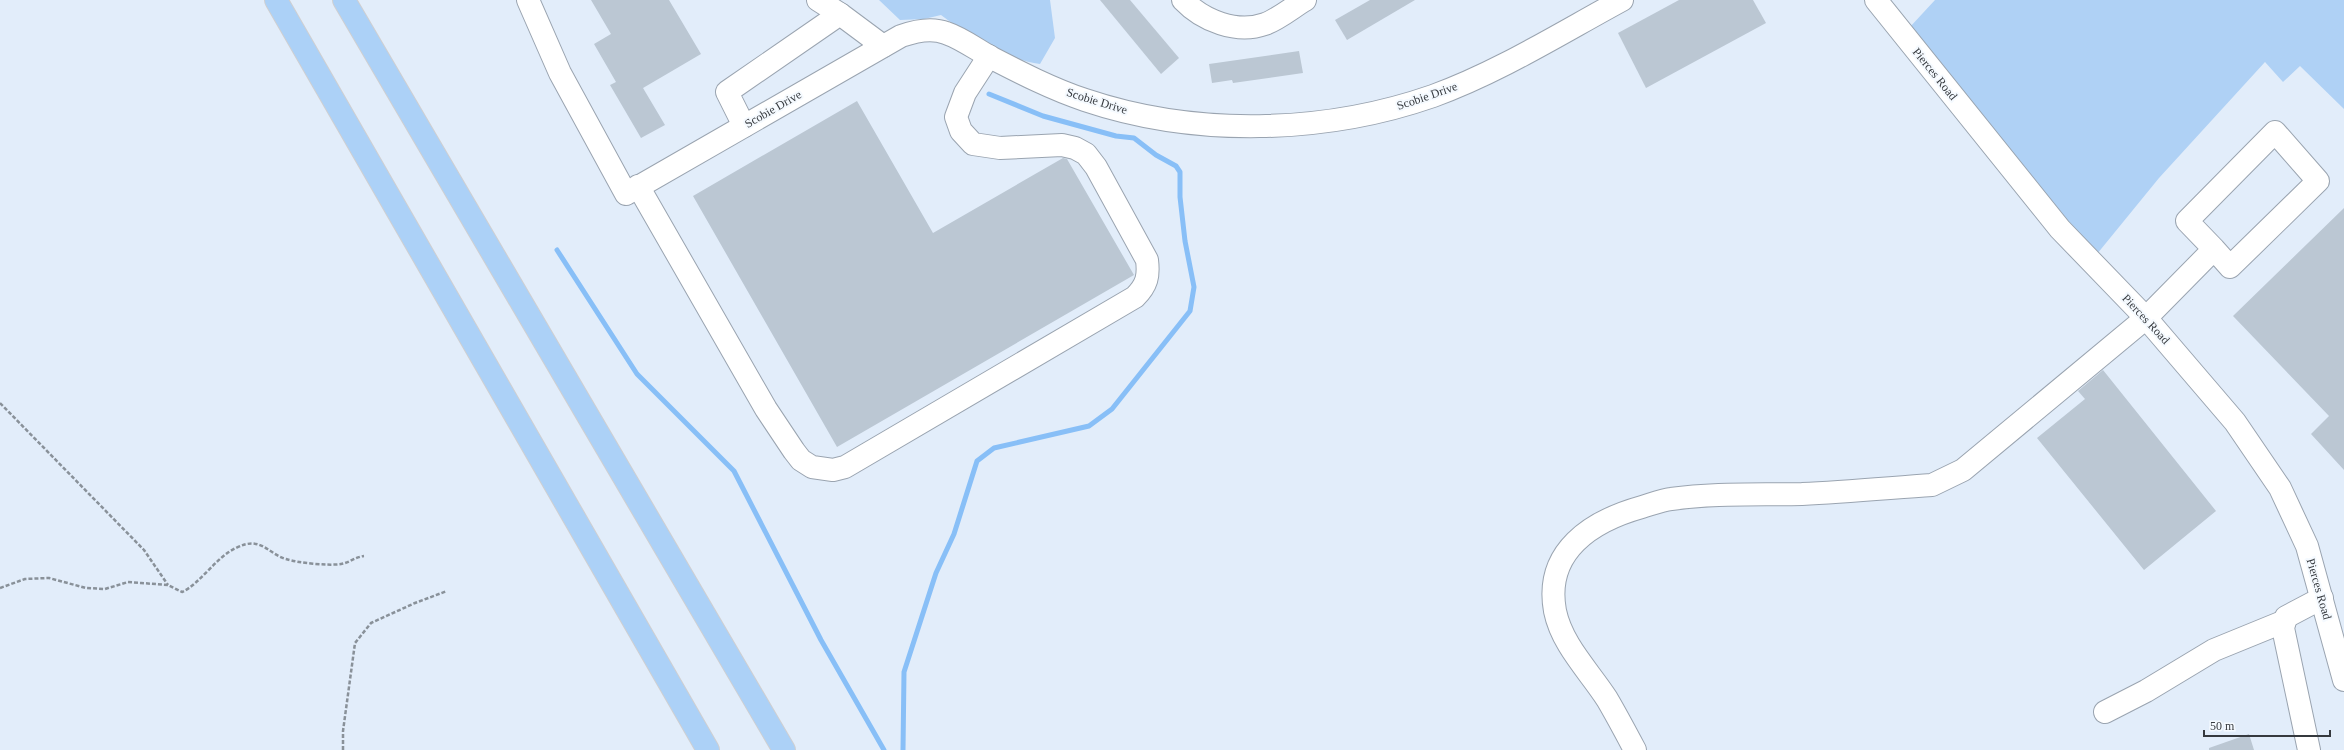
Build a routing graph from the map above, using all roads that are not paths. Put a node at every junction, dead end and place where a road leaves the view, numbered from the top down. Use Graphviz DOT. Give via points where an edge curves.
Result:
graph roads {
  1 [pos="276,0"];
  2 [pos="344,0"];
  3 [pos="528,0"];
  4 [pos="818,0"];
  5 [pos="1184,0"];
  6 [pos="1305,0"];
  7 [pos="1622,0"];
  8 [pos="1876,0"];
  9 [pos="840,14"];
  10 [pos="882,46"];
  11 [pos="990,56"];
  12 [pos="744,126"];
  13 [pos="632,190"];
  14 [pos="2214,249"];
  15 [pos="2146,318"];
  16 [pos="2322,598"];
  17 [pos="2285,620"];
  18 [pos="2344,680"];
  19 [pos="2105,712"];
  20 [pos="708,750"];
  21 [pos="784,750"];
  22 [pos="1635,750"];
  23 [pos="2309,750"];
  1 -- 20 [label="highway"];
  2 -- 21 [label="highway"];
  3 -- 13 [label="street" via="560,73"];
  4 -- 9 [label="street"];
  5 -- 6 [label="street" via="1193,10 1208,19 1230,26 1249,26 1266,24"];
  7 -- 11 [label="street, Scobie Drive" via="1486,73 1434,96 1329,122 1257,127 1192,123 1115,109 1083,100 1024,75"];
  8 -- 15 [label="street, Pierces Road" via="2060,229"];
  9 -- 10 [label="street"];
  9 -- 12 [label="street" via="727,92"];
  10 -- 11 [label="street, Scobie Drive" via="901,36 929,30 945,32"];
  10 -- 12 [label="street, Scobie Drive"];
  11 -- 13 [label="street" via="965,93 956,117 961,131 973,144 1000,148 1062,145 1086,154 1096,167 1147,260 1149,275 1144,288 1136,296 845,467 833,470 812,468 794,451"];
  12 -- 13 [label="street, Scobie Drive"];
  14 -- 14 [label="street" via="2188,221 2275,132 2318,181 2230,266"];
  14 -- 15 [label="street"];
  15 -- 16 [label="street, Pierces Road" via="2235,422 2280,488 2307,546"];
  15 -- 22 [label="street" via="1963,470 1932,485 1802,494 1709,495 1670,499 1621,513 1590,529 1573,543 1556,573 1555,611 1560,627 1573,651 1607,699"];
  16 -- 17 [label="street" via="2286,617"];
  16 -- 18 [label="street, Pierces Road"];
  17 -- 19 [label="street" via="2214,650 2146,691"];
  17 -- 23 [label="street" via="2284,628"];
}
